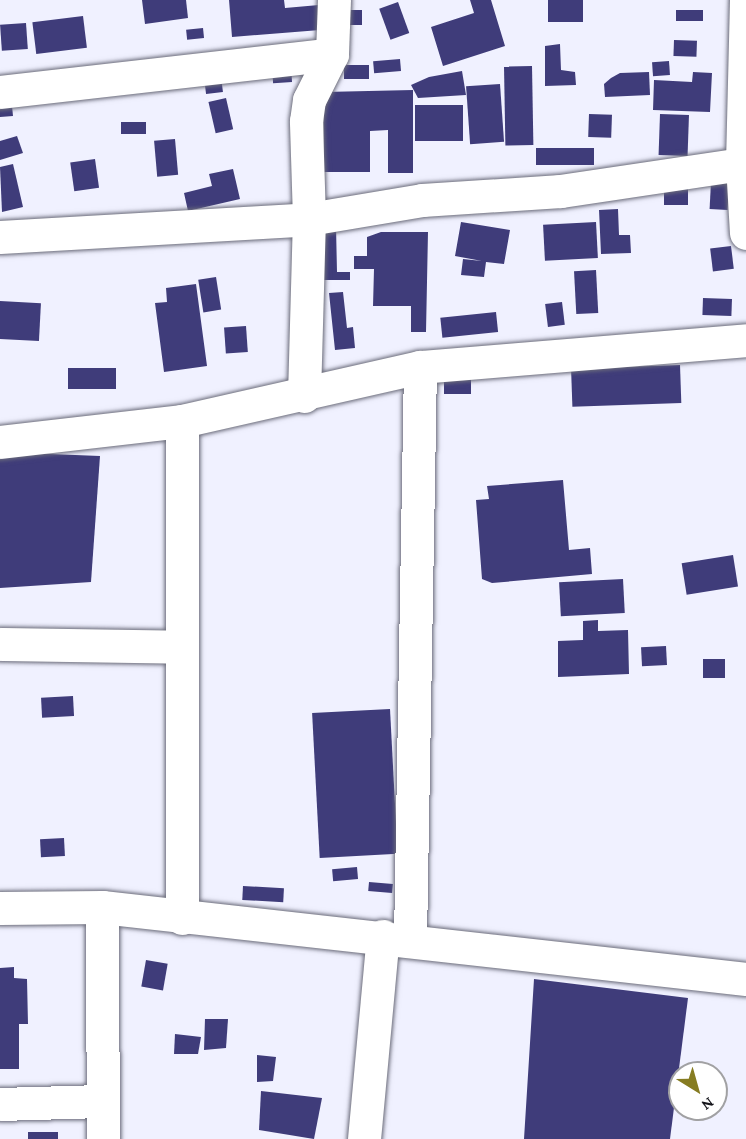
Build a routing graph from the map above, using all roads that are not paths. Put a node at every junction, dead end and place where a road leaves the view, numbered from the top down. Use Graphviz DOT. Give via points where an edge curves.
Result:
graph roads {
  1 [pos="334,0"];
  2 [pos="746,0"];
  3 [pos="332,54"];
  4 [pos="0,92"];
  5 [pos="742,164"];
  6 [pos="309,219"];
  7 [pos="746,233"];
  8 [pos="0,237"];
  9 [pos="746,340"];
  10 [pos="420,367"];
  11 [pos="304,396"];
  12 [pos="182,421"];
  13 [pos="0,442"];
  14 [pos="0,644"];
  15 [pos="182,647"];
  16 [pos="102,907"];
  17 [pos="0,908"];
  18 [pos="182,918"];
  19 [pos="396,938"];
  20 [pos="746,979"];
  21 [pos="103,1101"];
  22 [pos="0,1104"];
  23 [pos="103,1139"];
  24 [pos="364,1139"];
  1 -- 3 [label="street"];
  2 -- 5 [label="street"];
  3 -- 4 [label="street"];
  3 -- 6 [label="street" via="309,100 306,121"];
  5 -- 6 [label="street" via="561,191 422,200"];
  5 -- 7 [label="street"];
  6 -- 8 [label="street"];
  6 -- 11 [label="street"];
  9 -- 10 [label="street"];
  10 -- 11 [label="street"];
  10 -- 19 [label="street"];
  11 -- 12 [label="street"];
  12 -- 13 [label="street"];
  12 -- 15 [label="street"];
  14 -- 15 [label="street"];
  15 -- 18 [label="street"];
  16 -- 17 [label="street"];
  16 -- 18 [label="street"];
  16 -- 21 [label="street"];
  18 -- 19 [label="street"];
  19 -- 20 [label="street"];
  19 -- 24 [label="street"];
  21 -- 22 [label="street"];
  21 -- 23 [label="street"];
}
